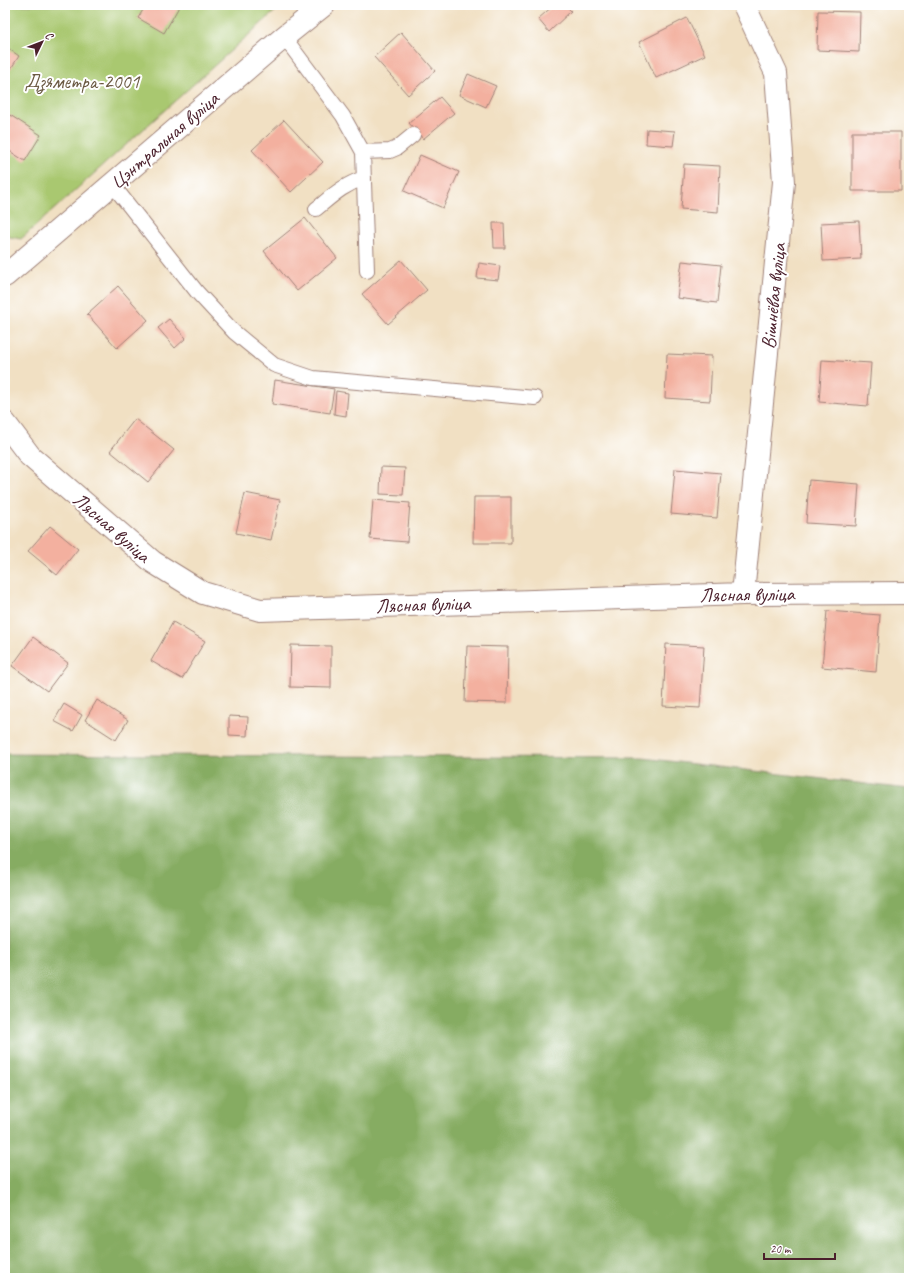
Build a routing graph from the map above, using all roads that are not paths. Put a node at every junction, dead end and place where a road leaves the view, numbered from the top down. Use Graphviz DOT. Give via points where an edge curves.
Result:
graph roads {
  1 [pos="324,5"];
  2 [pos="744,5"];
  3 [pos="284,37"];
  4 [pos="413,135"];
  5 [pos="363,152"];
  6 [pos="364,178"];
  7 [pos="112,184"];
  8 [pos="316,210"];
  9 [pos="367,271"];
  10 [pos="5,276"];
  11 [pos="535,398"];
  12 [pos="5,423"];
  13 [pos="909,593"];
  14 [pos="744,594"];
  1 -- 3 [label="street, Цэнтральная вуліца"];
  2 -- 14 [label="street, Вішнёвая вуліца" via="776,73 784,182"];
  3 -- 5 [label="lane" via="343,116"];
  3 -- 7 [label="street, Цэнтральная вуліца"];
  4 -- 5 [label="lane" via="390,151"];
  5 -- 6 [label="lane"];
  6 -- 8 [label="lane" via="339,190"];
  6 -- 9 [label="lane"];
  7 -- 10 [label="street, Цэнтральная вуліца"];
  7 -- 11 [label="lane" via="197,292 234,332 274,365 313,378"];
  12 -- 14 [label="street, Лясная вуліца" via="30,456 153,562 203,593 260,610"];
  13 -- 14 [label="street, Лясная вуліца"];
}
